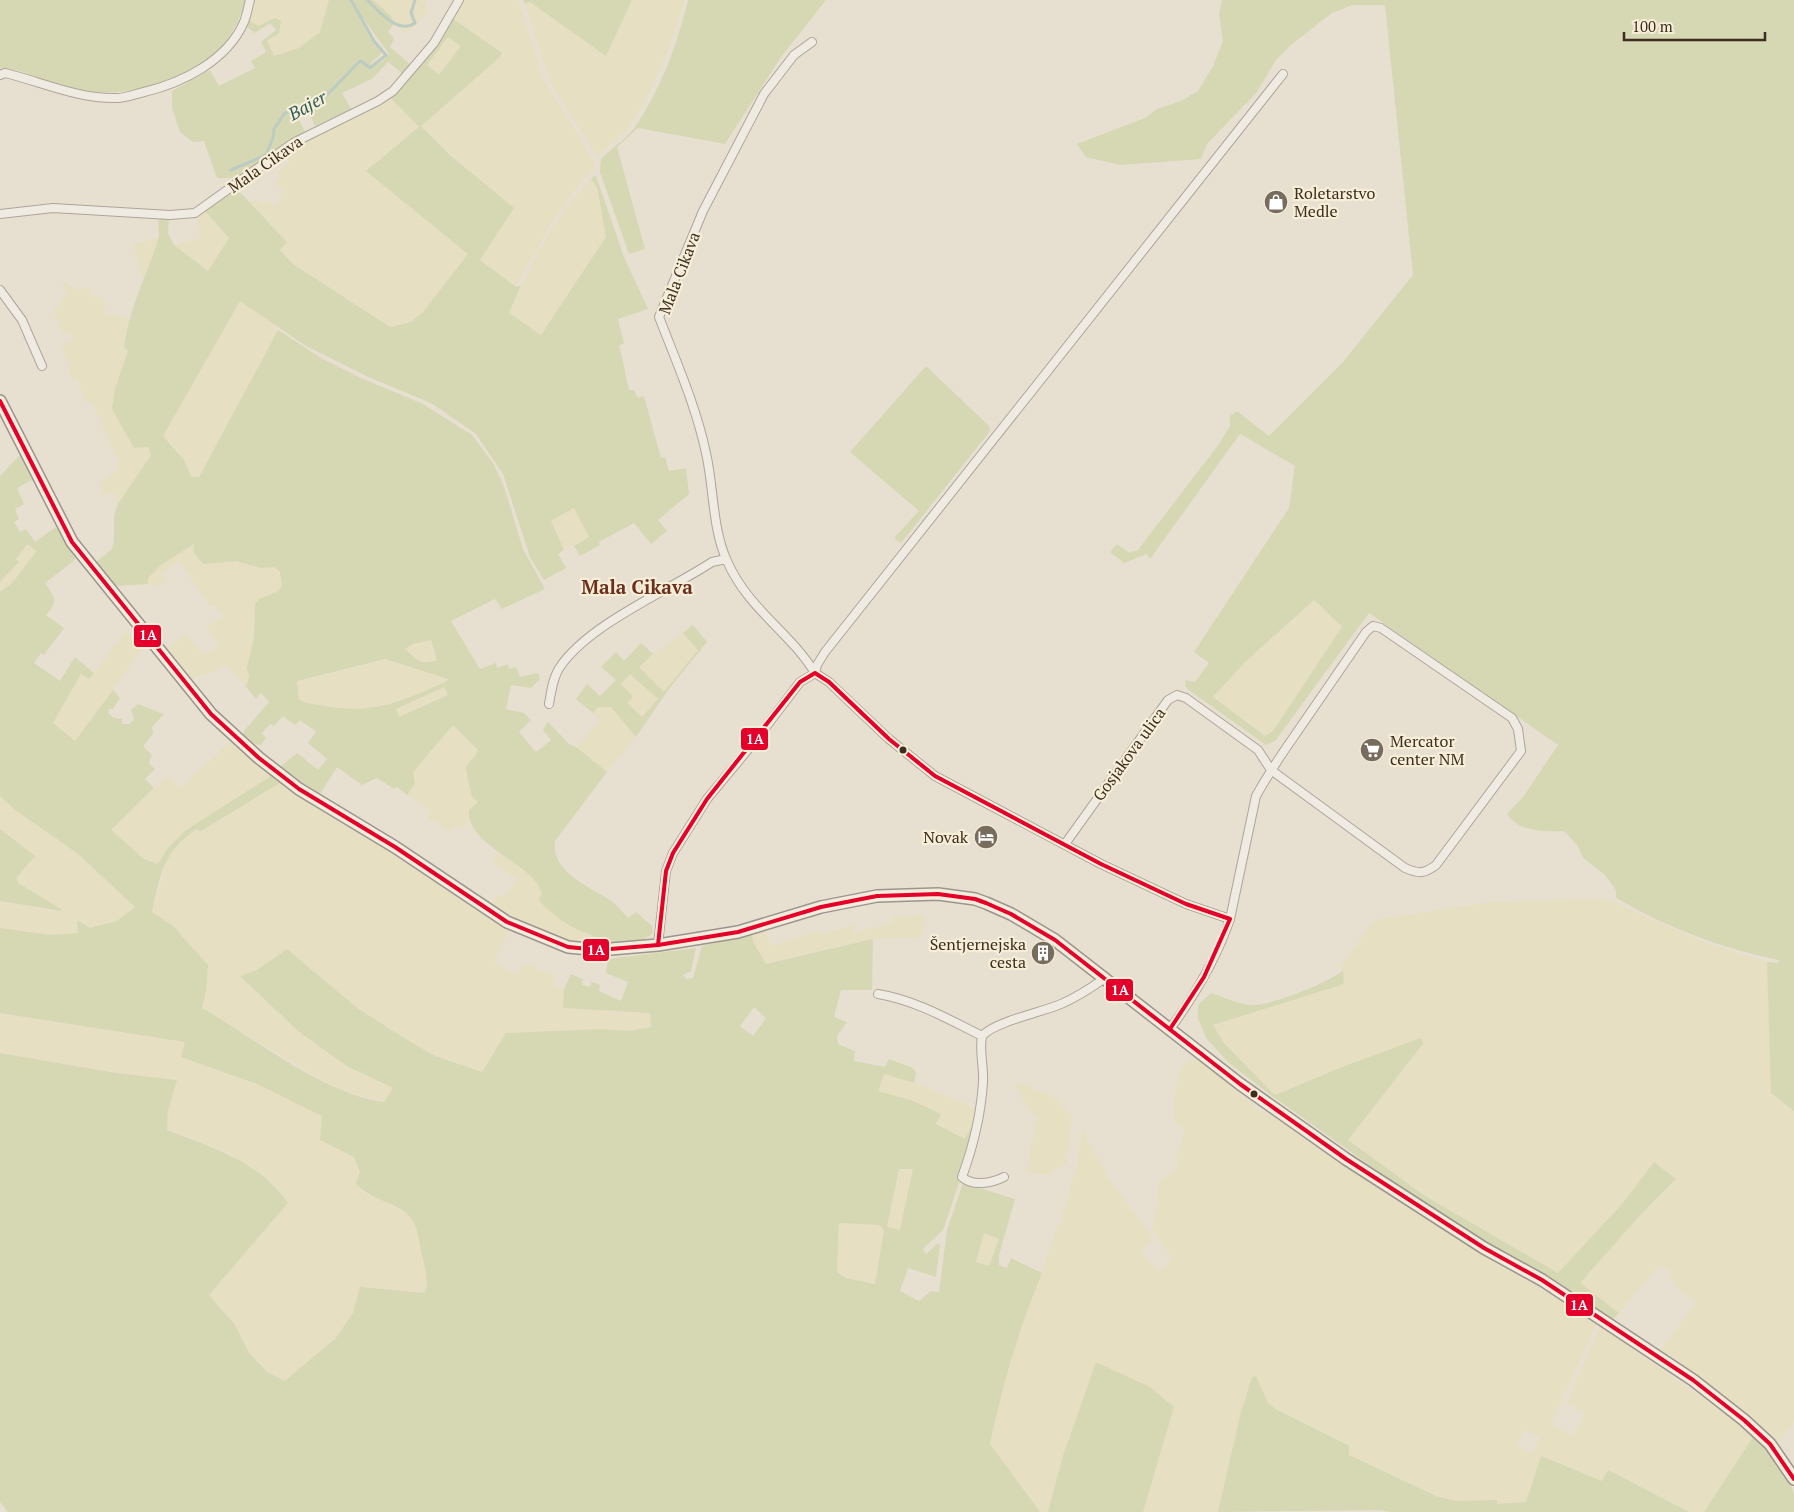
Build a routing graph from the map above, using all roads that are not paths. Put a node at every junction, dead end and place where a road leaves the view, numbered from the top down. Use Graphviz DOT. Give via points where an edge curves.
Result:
graph roads {
  1 [pos="250,0"];
  2 [pos="459,0"];
  3 [pos="812,42"];
  4 [pos="0,74"];
  5 [pos="1283,74"];
  6 [pos="0,214"];
  7 [pos="0,290"];
  8 [pos="42,366"];
  9 [pos="0,402"];
  10 [pos="726,559"];
  11 [pos="815,673"];
  12 [pos="549,704"];
  13 [pos="1271,770"];
  14 [pos="1065,844"];
  15 [pos="1230,919"];
  16 [pos="658,945"];
  17 [pos="1105,978"];
  18 [pos="878,994"];
  19 [pos="1170,1029"];
  20 [pos="982,1036"];
  21 [pos="1004,1177"];
  22 [pos="1794,1479"];
  1 -- 4 [label="street" via="244,22 230,45 205,67 164,88 111,98 56,89"];
  2 -- 6 [label="street, Mala Cikava" via="434,43 393,91 378,102 293,143 195,213 170,215 60,208"];
  3 -- 10 [label="street, Mala Cikava" via="794,55 764,94 703,211 659,317 706,453"];
  5 -- 11 [label="street" via="826,652"];
  7 -- 8 [label="street" via="22,320"];
  9 -- 16 [label="main road" via="58,518 79,552 211,714 259,758 298,789 395,847 507,922 536,936 568,947 599,950"];
  10 -- 11 [label="street, Mala Cikava" via="746,595"];
  10 -- 12 [label="street" via="712,562 603,627 559,668"];
  11 -- 14 [label="street, Mala Cikava" via="934,776"];
  11 -- 16 [label="street" via="800,682 699,810 673,853 664,879"];
  13 -- 13 [label="street" via="1405,868 1425,873 1436,865 1521,751 1518,729 1512,718 1381,628 1373,626"];
  13 -- 14 [label="street, Gosjakova ulica" via="1258,750 1186,698 1176,695 1168,700"];
  13 -- 15 [label="street" via="1252,809"];
  14 -- 15 [label="street, Mala Cikava" via="1186,904"];
  15 -- 19 [label="street" via="1202,982"];
  16 -- 17 [label="main road" via="738,932 846,901 877,896 938,894 975,899 1011,914 1054,940"];
  17 -- 19 [label="main road"];
  17 -- 20 [label="street" via="1088,991 1061,1004 992,1028"];
  18 -- 20 [label="street" via="913,1003"];
  19 -- 22 [label="main road" via="1240,1084 1346,1159 1484,1248 1542,1280 1692,1380 1770,1444"];
  20 -- 21 [label="street" via="983,1085 971,1151 962,1177 985,1183"];
}
